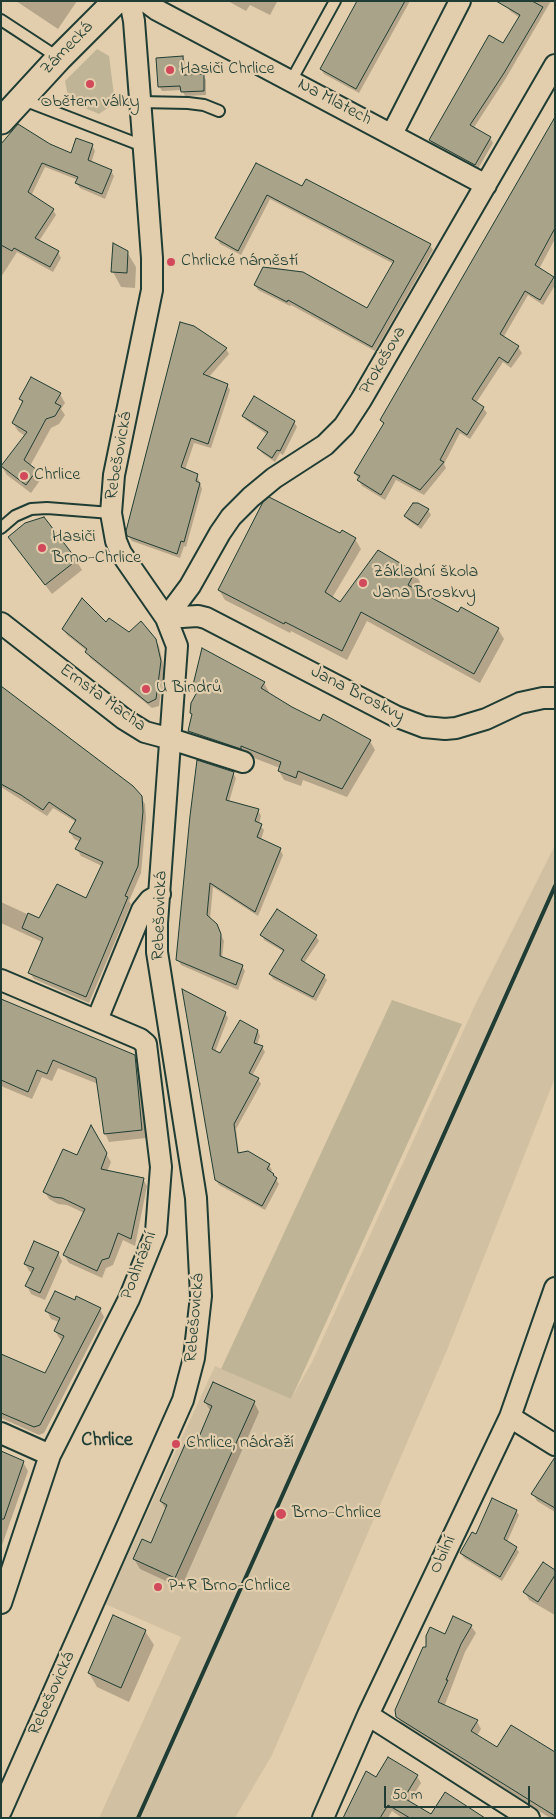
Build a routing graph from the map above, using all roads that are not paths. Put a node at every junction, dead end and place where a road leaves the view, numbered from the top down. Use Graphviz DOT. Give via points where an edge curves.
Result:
graph roads {
  1 [pos="116,1"];
  2 [pos="130,1"];
  3 [pos="145,1"];
  4 [pos="335,1"];
  5 [pos="460,1"];
  6 [pos="1,20"];
  7 [pos="59,58"];
  8 [pos="555,65"];
  9 [pos="291,81"];
  10 [pos="20,99"];
  11 [pos="140,102"];
  12 [pos="219,111"];
  13 [pos="1,121"];
  14 [pos="392,134"];
  15 [pos="143,146"];
  16 [pos="486,184"];
  17 [pos="111,513"];
  18 [pos="1,528"];
  19 [pos="166,618"];
  20 [pos="1,624"];
  21 [pos="555,698"];
  22 [pos="171,739"];
  23 [pos="243,762"];
  24 [pos="160,894"];
  25 [pos="1,980"];
  26 [pos="96,1020"];
  27 [pos="555,1288"];
  28 [pos="510,1417"];
  29 [pos="1,1433"];
  30 [pos="555,1445"];
  31 [pos="50,1455"];
  32 [pos="1,1603"];
  33 [pos="368,1715"];
  34 [pos="1,1812"];
  35 [pos="323,1818"];
  36 [pos="529,1818"];
  1 -- 7 [label="street, Zámecká"];
  2 -- 11 [label="street, Rebešovická"];
  3 -- 9 [label="street, Na Mlatech"];
  4 -- 9 [label="lane"];
  5 -- 14 [label="street, Na Mlatech"];
  6 -- 7 [label="lane"];
  7 -- 10 [label="street, Zámecká"];
  8 -- 16 [label="street, Prokešova"];
  9 -- 14 [label="street, Na Mlatech"];
  10 -- 13 [label="street, Zámecká"];
  10 -- 15 [label="lane"];
  11 -- 12 [label="lane" via="188,103"];
  11 -- 15 [label="street, Rebešovická"];
  14 -- 16 [label="street, Na Mlatech"];
  15 -- 17 [label="street, Rebešovická" via="152,290 114,476"];
  16 -- 19 [label="street, Prokešova" via="344,426 325,446 274,478 231,517 190,586"];
  17 -- 18 [label="lane" via="30,509"];
  17 -- 19 [label="street, Rebešovická" via="121,553"];
  19 -- 21 [label="street, Jana Broskvy" via="206,618 395,716 424,726 456,728 486,719 520,703"];
  19 -- 22 [label="street, Rebešovická" via="178,652"];
  20 -- 22 [label="street, Ernsta Macha" via="124,718 145,732"];
  22 -- 23 [label="street, Ernsta Macha"];
  22 -- 24 [label="street, Rebešovická"];
  24 -- 26 [label="street" via="142,910"];
  24 -- 34 [label="street, Rebešovická" via="157,932 160,973 194,1176 198,1219 201,1296 194,1358 183,1400"];
  25 -- 26 [label="street, Podhrázní"];
  26 -- 31 [label="street, Podhrázní" via="140,1039 148,1049 160,1168 156,1232 129,1299"];
  27 -- 28 [label="street, Obilní"];
  28 -- 30 [label="street"];
  28 -- 33 [label="street, Obilní"];
  29 -- 31 [label="street"];
  31 -- 32 [label="street, Podhrázní"];
  33 -- 35 [label="street, Obilní"];
  33 -- 36 [label="street"];
}
